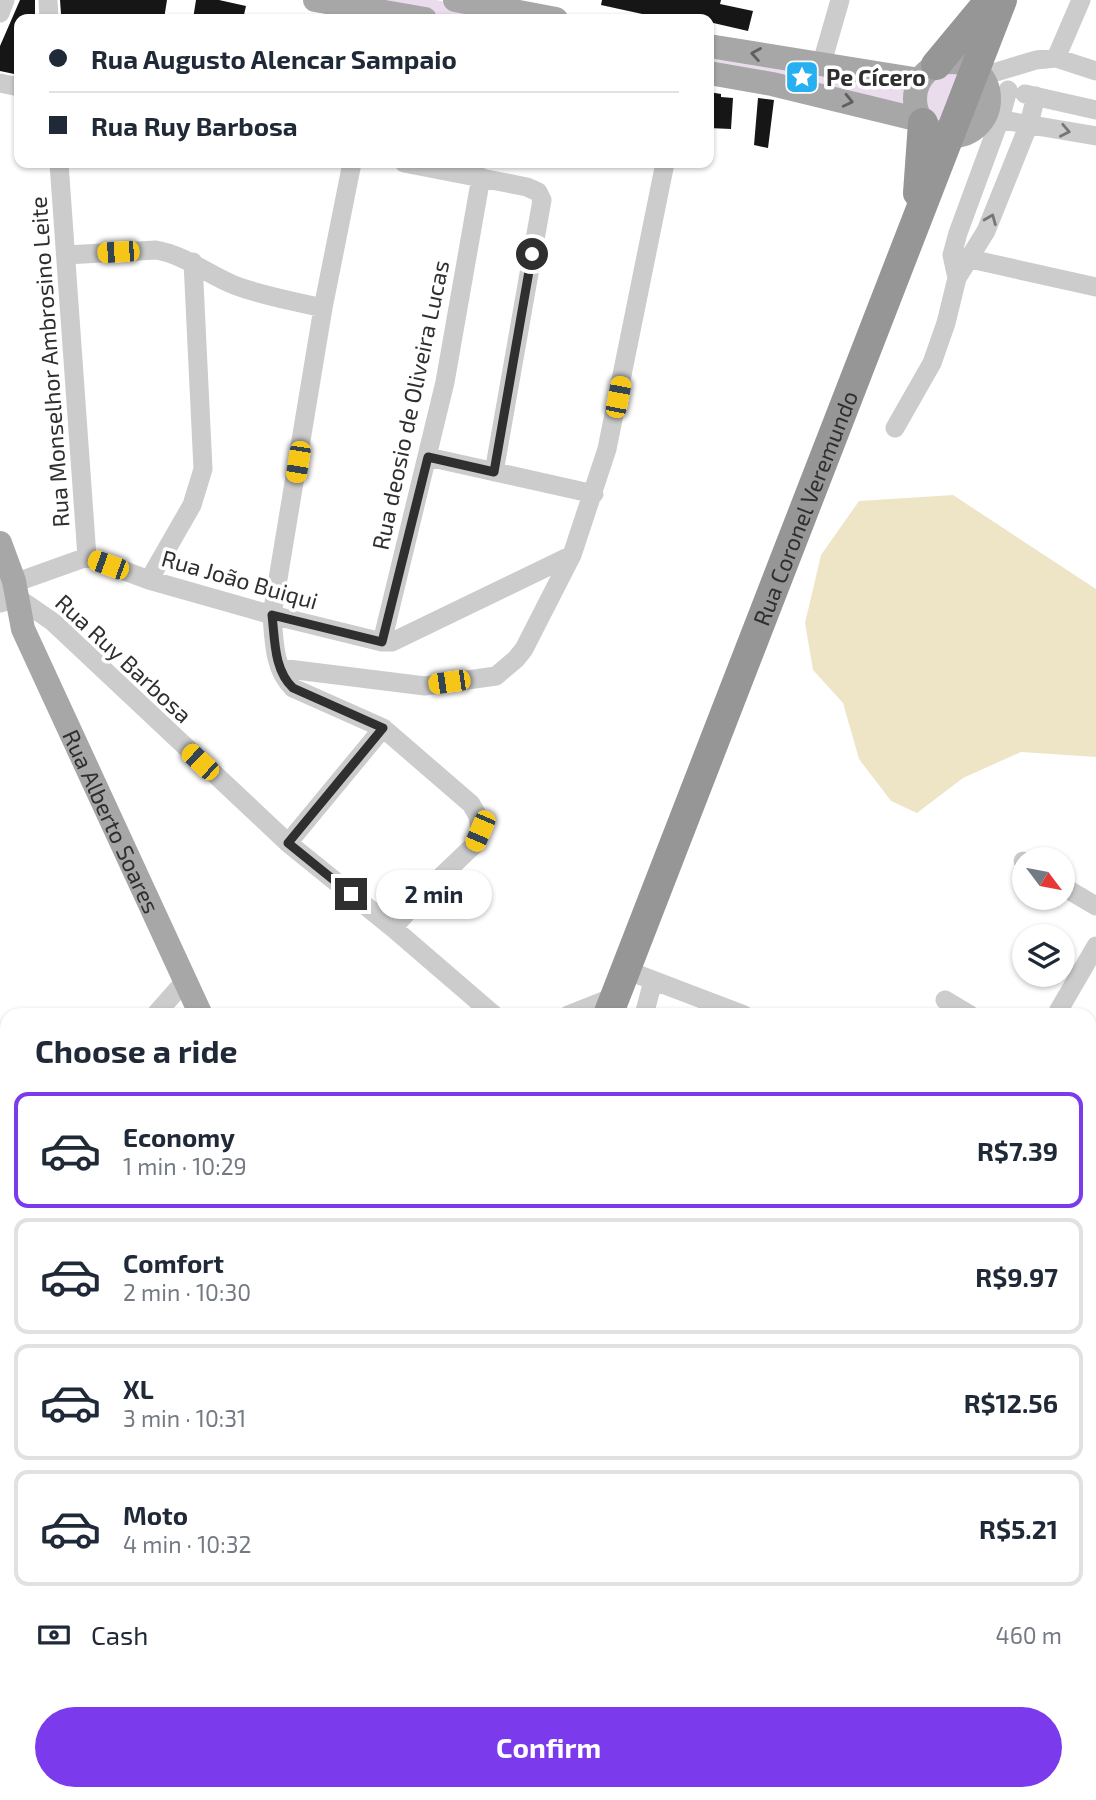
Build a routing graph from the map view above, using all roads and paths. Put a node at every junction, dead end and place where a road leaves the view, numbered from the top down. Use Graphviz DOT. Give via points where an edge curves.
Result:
graph roads {
  1 [pos="5,0"];
  2 [pos="315,0"];
  3 [pos="455,0"];
  4 [pos="840,0"];
  5 [pos="990,0"];
  6 [pos="1002,0"];
  7 [pos="1081,0"];
  8 [pos="0,13"];
  9 [pos="378,14"];
  10 [pos="529,14"];
  11 [pos="714,47"];
  12 [pos="1056,58"];
  13 [pos="821,66"];
  14 [pos="1096,71"];
  15 [pos="928,73"];
  16 [pos="714,74"];
  17 [pos="988,80"];
  18 [pos="1036,96"];
  19 [pos="1096,110"];
  20 [pos="993,118"];
  21 [pos="1029,124"];
  22 [pos="931,126"];
  23 [pos="1096,136"];
  24 [pos="59,168"];
  25 [pos="351,168"];
  26 [pos="432,168"];
  27 [pos="664,168"];
  28 [pos="481,177"];
  29 [pos="66,255"];
  30 [pos="960,257"];
  31 [pos="193,262"];
  32 [pos="1096,287"];
  33 [pos="323,308"];
  34 [pos="895,428"];
  35 [pos="428,457"];
  36 [pos="494,472"];
  37 [pos="594,494"];
  38 [pos="0,543"];
  39 [pos="572,555"];
  40 [pos="87,557"];
  41 [pos="149,580"];
  42 [pos="6,594"];
  43 [pos="272,615"];
  44 [pos="382,642"];
  45 [pos="279,668"];
  46 [pos="383,728"];
  47 [pos="288,843"];
  48 [pos="1075,894"];
  49 [pos="1096,906"];
  50 [pos="393,928"];
  51 [pos="1096,946"];
  52 [pos="185,981"];
  53 [pos="626,991"];
  54 [pos="945,1000"];
  55 [pos="161,1008"];
  56 [pos="198,1008"];
  57 [pos="486,1008"];
  58 [pos="585,1008"];
  59 [pos="639,1008"];
  60 [pos="710,1008"];
  61 [pos="958,1008"];
  62 [pos="1060,1008"];
  1 -- 8 [label="street"];
  2 -- 9 [label="main road"];
  3 -- 10 [label="main road"];
  4 -- 13 [label="street"];
  5 -- 15 [label="highway"];
  6 -- 17 [label="highway"];
  7 -- 12 [label="street"];
  13 -- 11 [label="main road, one-way"];
  12 -- 14 [label="street"];
  12 -- 17 [label="street" via="1035,60"];
  13 -- 15 [label="main road"];
  15 -- 17 [label="main road" via="950,61 963,63"];
  15 -- 22 [label="main road" via="915,100"];
  16 -- 22 [label="main road, one-way" via="772,84"];
  17 -- 18 [label="street"];
  17 -- 20 [label="main road"];
  17 -- 22 [label="highway"];
  18 -- 19 [label="street"];
  18 -- 21 [label="street"];
  20 -- 21 [label="street"];
  20 -- 22 [label="main road" via="959,136"];
  20 -- 30 [label="street" via="958,233"];
  21 -- 23 [label="street, one-way"];
  30 -- 21 [label="street, one-way" via="986,231"];
  22 -- 53 [label="highway, Rua Coronel Veremundo" via="918,176 918,223"];
  24 -- 29 [label="street, Rua Monselhor Ambrosino Leite"];
  25 -- 33 [label="street"];
  26 -- 28 [label="street"];
  27 -- 37 [label="street"];
  28 -- 35 [label="street, Rua deosio de Oliveira Lucas"];
  28 -- 36 [label="street" via="527,187 542,200"];
  29 -- 31 [label="street" via="156,250"];
  29 -- 40 [label="street, Rua Monselhor Ambrosino Leite"];
  30 -- 32 [label="street"];
  30 -- 34 [label="street" via="932,363"];
  31 -- 33 [label="street" via="238,286"];
  31 -- 41 [label="street" via="203,469 192,505"];
  33 -- 43 [label="street"];
  35 -- 36 [label="street"];
  35 -- 44 [label="street, Rua deosio de Oliveira Lucas"];
  36 -- 37 [label="street"];
  37 -- 39 [label="street"];
  38 -- 42 [label="main road, Rua Alberto Soares"];
  39 -- 44 [label="street" via="392,642"];
  39 -- 45 [label="street" via="524,649 496,676 425,686"];
  40 -- 41 [label="street, Rua João Buiqui"];
  40 -- 42 [label="street"];
  41 -- 43 [label="street, Rua João Buiqui"];
  42 -- 47 [label="street, Rua Ruy Barbosa" via="53,622"];
  42 -- 52 [label="main road, Rua Alberto Soares"];
  43 -- 44 [label="street, Rua João Buiqui"];
  43 -- 45 [label="street"];
  45 -- 46 [label="street" via="293,688"];
  46 -- 47 [label="street"];
  46 -- 50 [label="street" via="471,804 480,831 474,845"];
  47 -- 50 [label="street, Rua Ruy Barbosa"];
  48 -- 49 [label="street"];
  50 -- 57 [label="street, Rua Ruy Barbosa"];
  51 -- 62 [label="street"];
  52 -- 55 [label="street"];
  52 -- 56 [label="main road, Rua Alberto Soares"];
  53 -- 58 [label="street"];
  53 -- 59 [label="street"];
  53 -- 60 [label="street"];
  54 -- 61 [label="street"];
}
